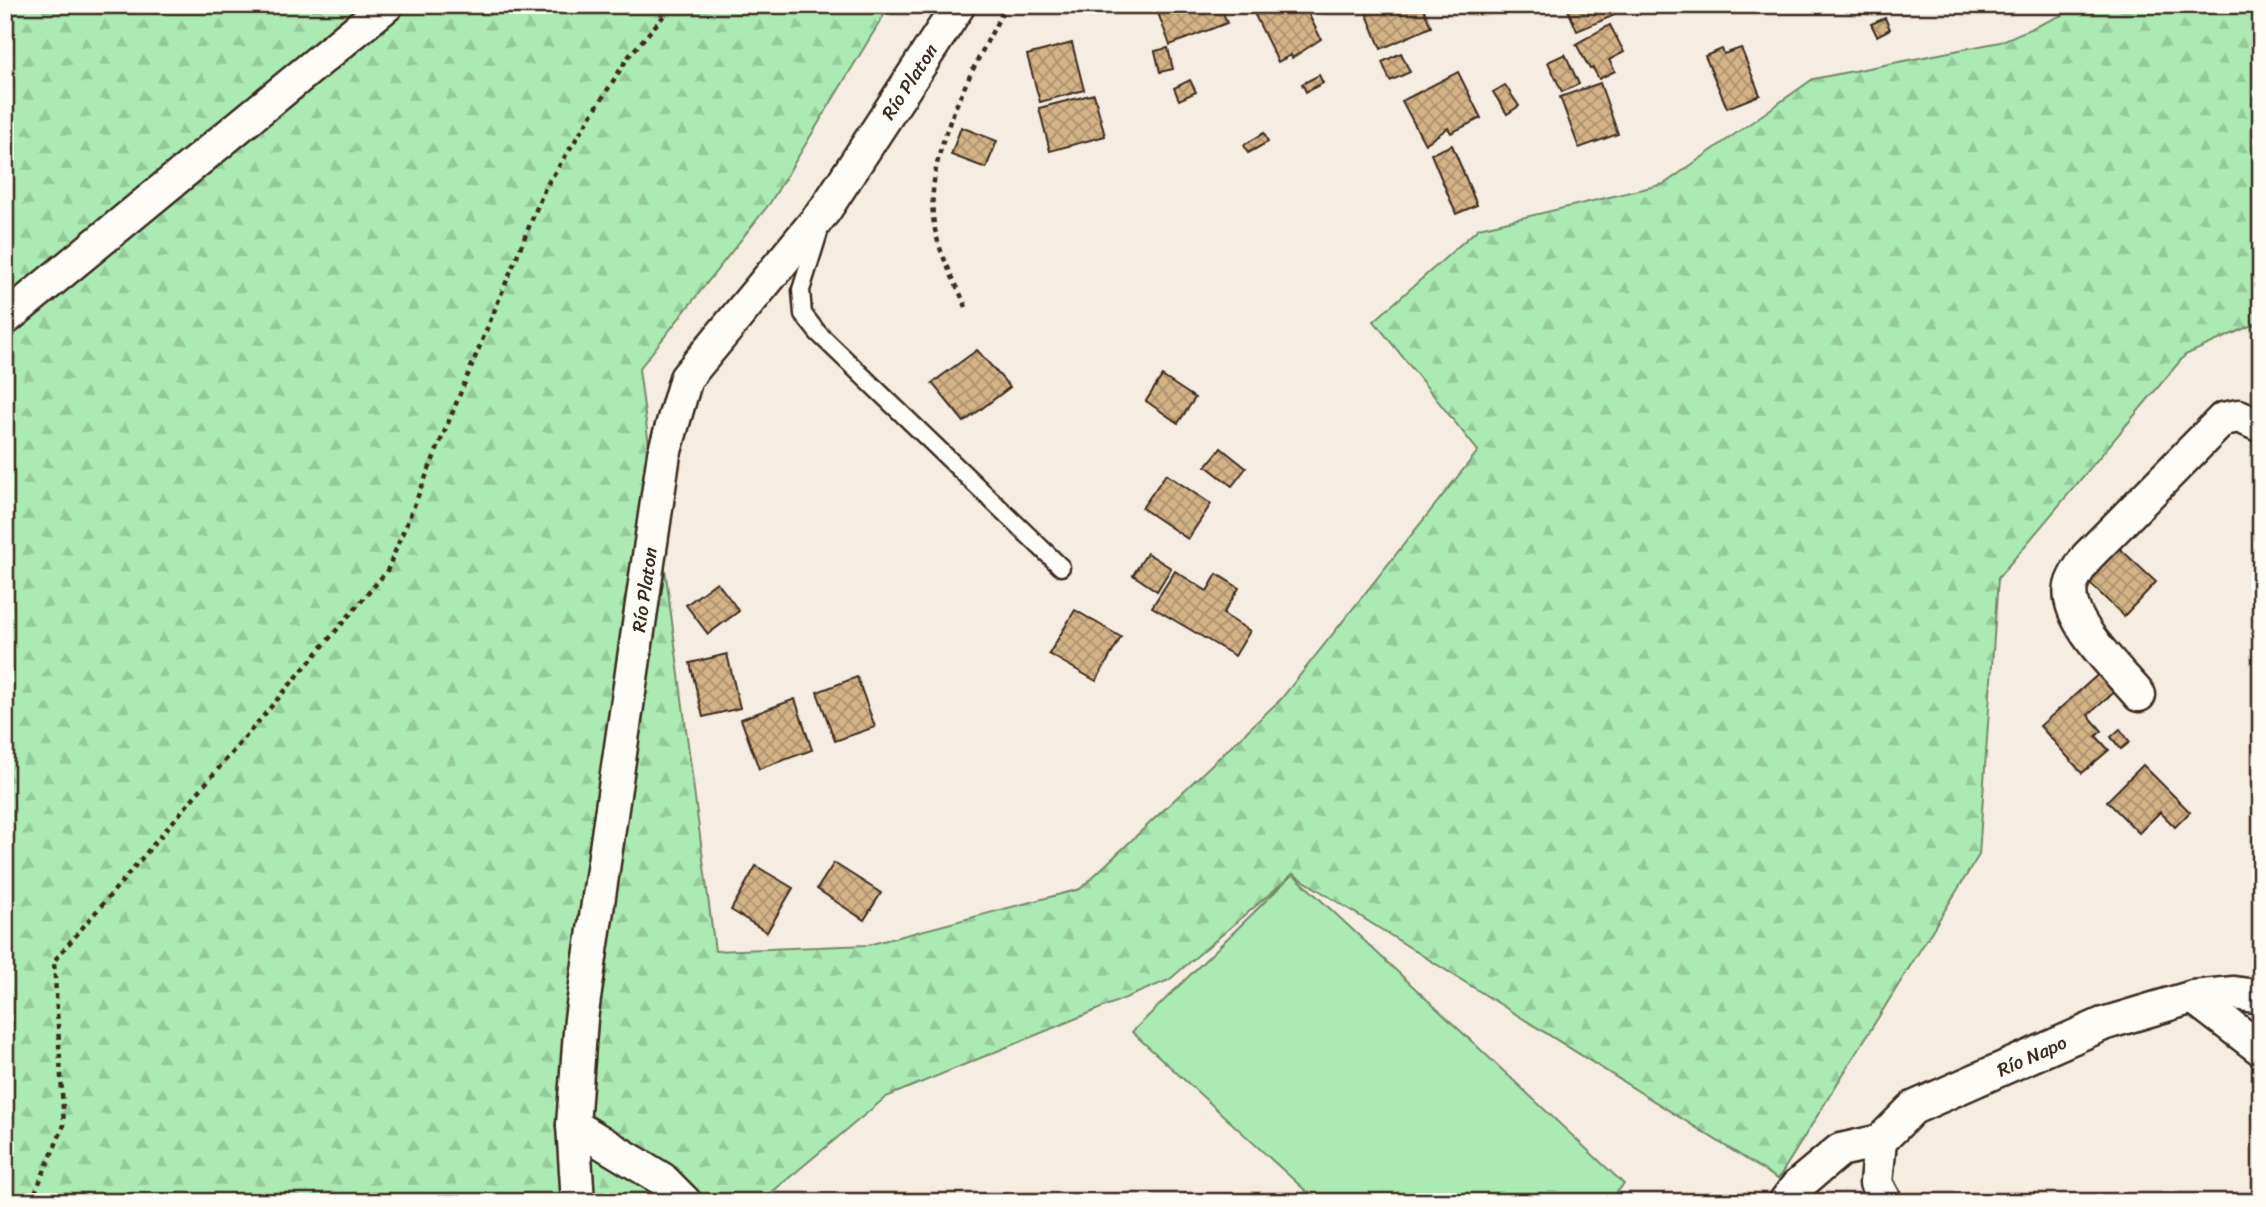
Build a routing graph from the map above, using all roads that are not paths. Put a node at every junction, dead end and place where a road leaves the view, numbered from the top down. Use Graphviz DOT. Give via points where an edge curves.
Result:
graph roads {
  1 [pos="387,5"];
  2 [pos="959,5"];
  3 [pos="825,210"];
  4 [pos="5,319"];
  5 [pos="2261,426"];
  6 [pos="1060,567"];
  7 [pos="2139,695"];
  8 [pos="2193,997"];
  9 [pos="2261,997"];
  10 [pos="2261,1049"];
  11 [pos="573,1125"];
  12 [pos="1880,1141"];
  13 [pos="578,1202"];
  14 [pos="685,1202"];
  15 [pos="1785,1202"];
  16 [pos="1886,1202"];
  1 -- 4 [label="street"];
  2 -- 3 [label="street, Río Platon"];
  3 -- 6 [label="lane" via="801,290 803,314"];
  3 -- 11 [label="street, Río Platon" via="686,378 664,454 580,1019"];
  5 -- 7 [label="street" via="2239,416 2223,419 2087,557 2071,584 2071,604 2087,633"];
  8 -- 9 [label="street, Río Napo" via="2234,993"];
  8 -- 10 [label="street"];
  8 -- 12 [label="street, Río Napo" via="2104,1024 1913,1108"];
  11 -- 13 [label="street, Río Platon"];
  11 -- 14 [label="street" via="662,1179"];
  12 -- 15 [label="street" via="1840,1150"];
  12 -- 16 [label="street" via="1876,1183"];
}
